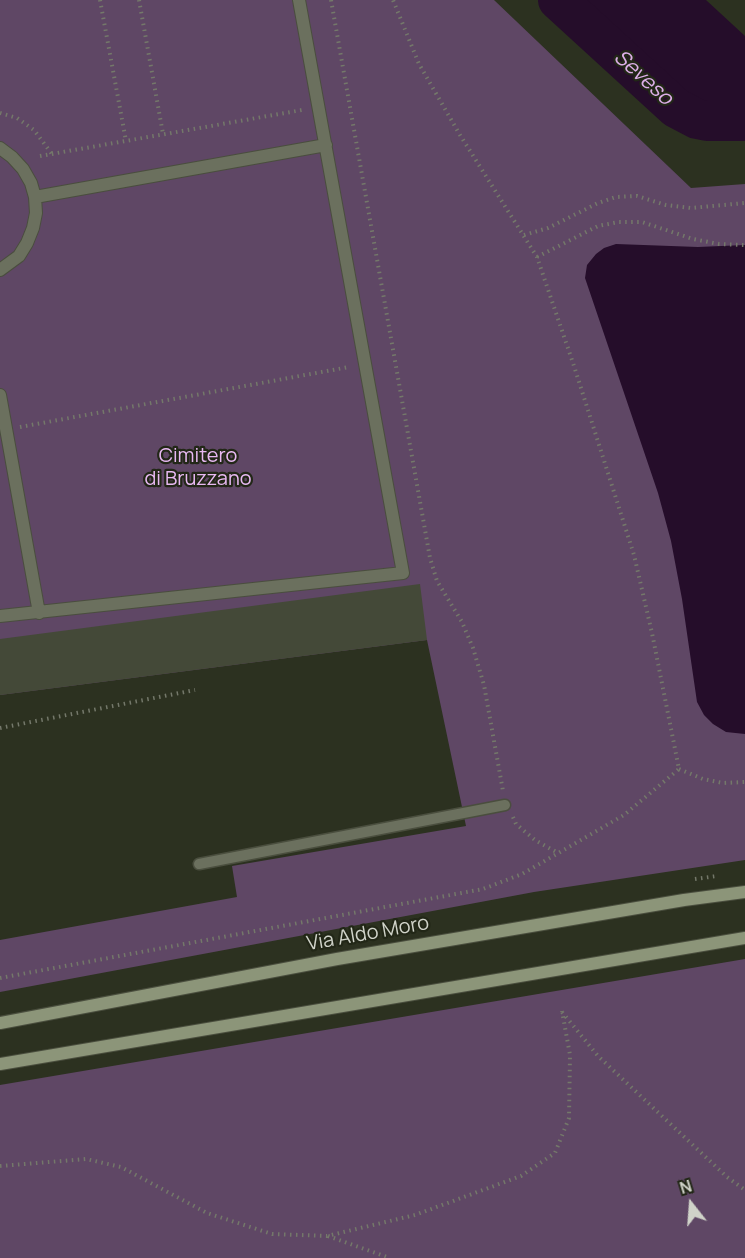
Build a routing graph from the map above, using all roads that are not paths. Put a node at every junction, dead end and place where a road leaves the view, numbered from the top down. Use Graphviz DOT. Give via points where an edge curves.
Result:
graph roads {
  1 [pos="299,0"];
  2 [pos="326,145"];
  3 [pos="0,148"];
  4 [pos="35,197"];
  5 [pos="0,270"];
  6 [pos="0,395"];
  7 [pos="39,613"];
  8 [pos="0,616"];
  9 [pos="505,805"];
  10 [pos="199,864"];
  11 [pos="745,892"];
  12 [pos="745,938"];
  13 [pos="0,1023"];
  14 [pos="0,1064"];
  1 -- 2 [label="street"];
  2 -- 4 [label="street"];
  2 -- 7 [label="street" via="402,573"];
  3 -- 4 [label="street" via="23,169"];
  4 -- 5 [label="street" via="35,221 27,243 19,256"];
  6 -- 7 [label="street"];
  7 -- 8 [label="street"];
  9 -- 10 [label="lane"];
  11 -- 13 [label="main road, Via Aldo Moro" via="337,959"];
  12 -- 14 [label="main road"];
}
